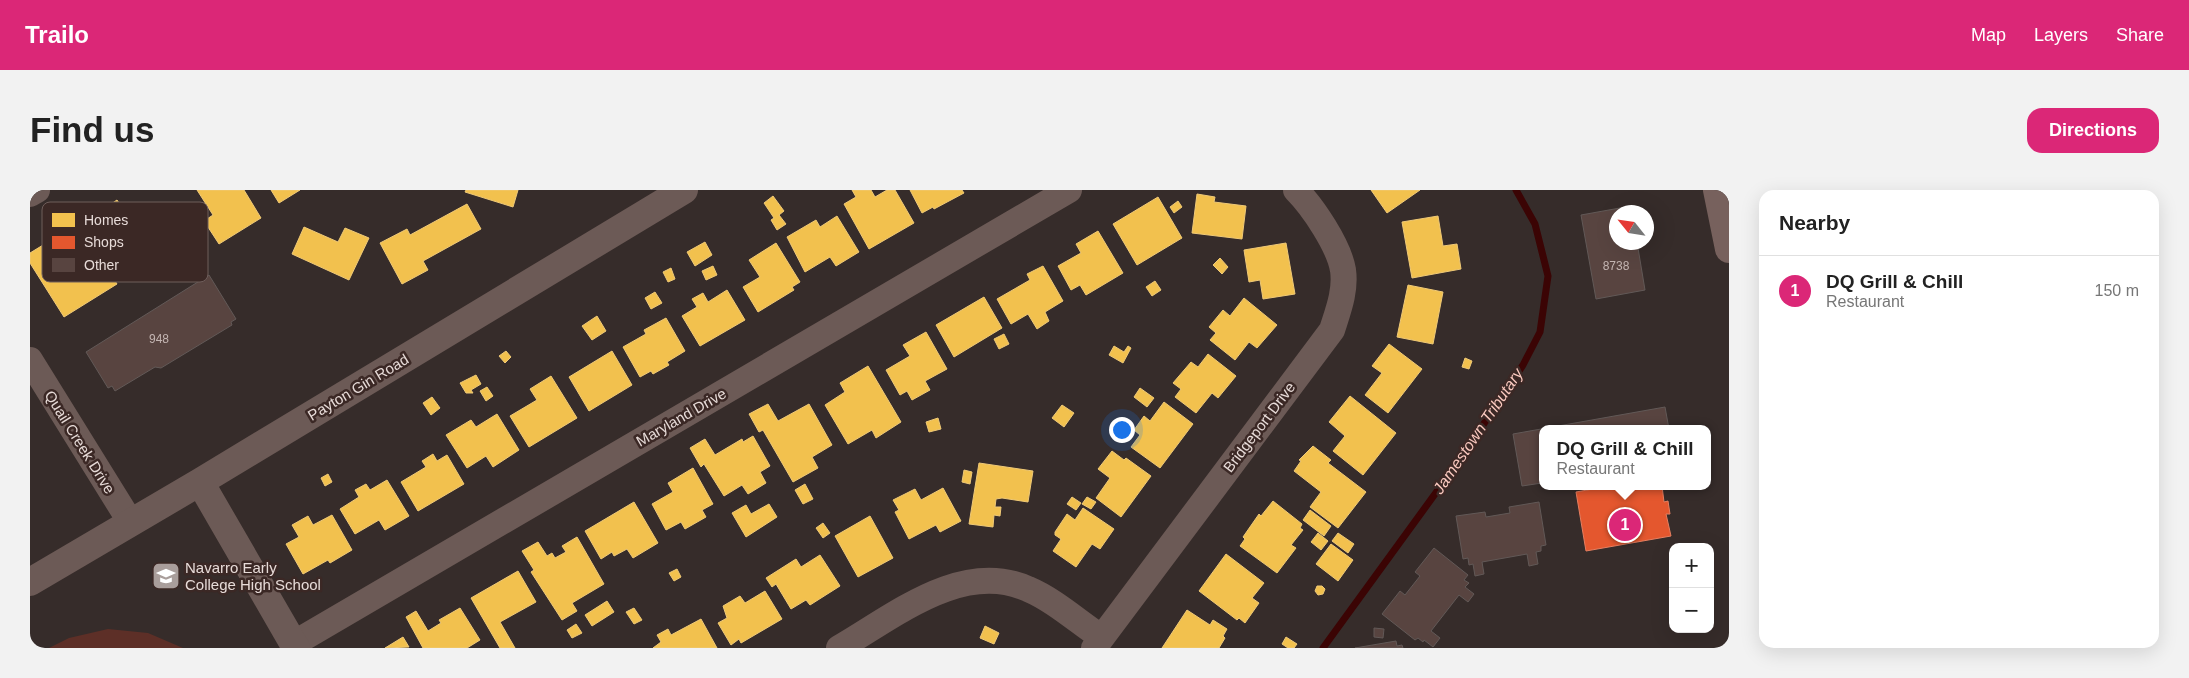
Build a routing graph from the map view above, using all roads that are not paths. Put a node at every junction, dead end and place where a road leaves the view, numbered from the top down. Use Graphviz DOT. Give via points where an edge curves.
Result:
graph roads {
  1 [pos="37,190"];
  2 [pos="684,190"];
  3 [pos="1068,190"];
  4 [pos="1296,190"];
  5 [pos="1717,190"];
  6 [pos="30,194"];
  7 [pos="1729,249"];
  8 [pos="30,360"];
  9 [pos="200,482"];
  10 [pos="131,523"];
  11 [pos="30,582"];
  12 [pos="1097,643"];
  13 [pos="295,646"];
  14 [pos="839,648"];
  1 -- 6 [label="street"];
  2 -- 9 [label="street, Payton Gin Road"];
  3 -- 13 [label="street, Maryland Drive"];
  4 -- 12 [label="street, Bridgeport Drive" via="1328,232 1343,270 1342,302 1332,330"];
  5 -- 7 [label="main road"];
  8 -- 10 [label="street, Quail Creek Drive"];
  9 -- 10 [label="street, Payton Gin Road"];
  9 -- 13 [label="street"];
  10 -- 11 [label="street, Payton Gin Road"];
  12 -- 14 [label="street" via="1040,595 1006,582 987,580 953,585 934,593"];
}
